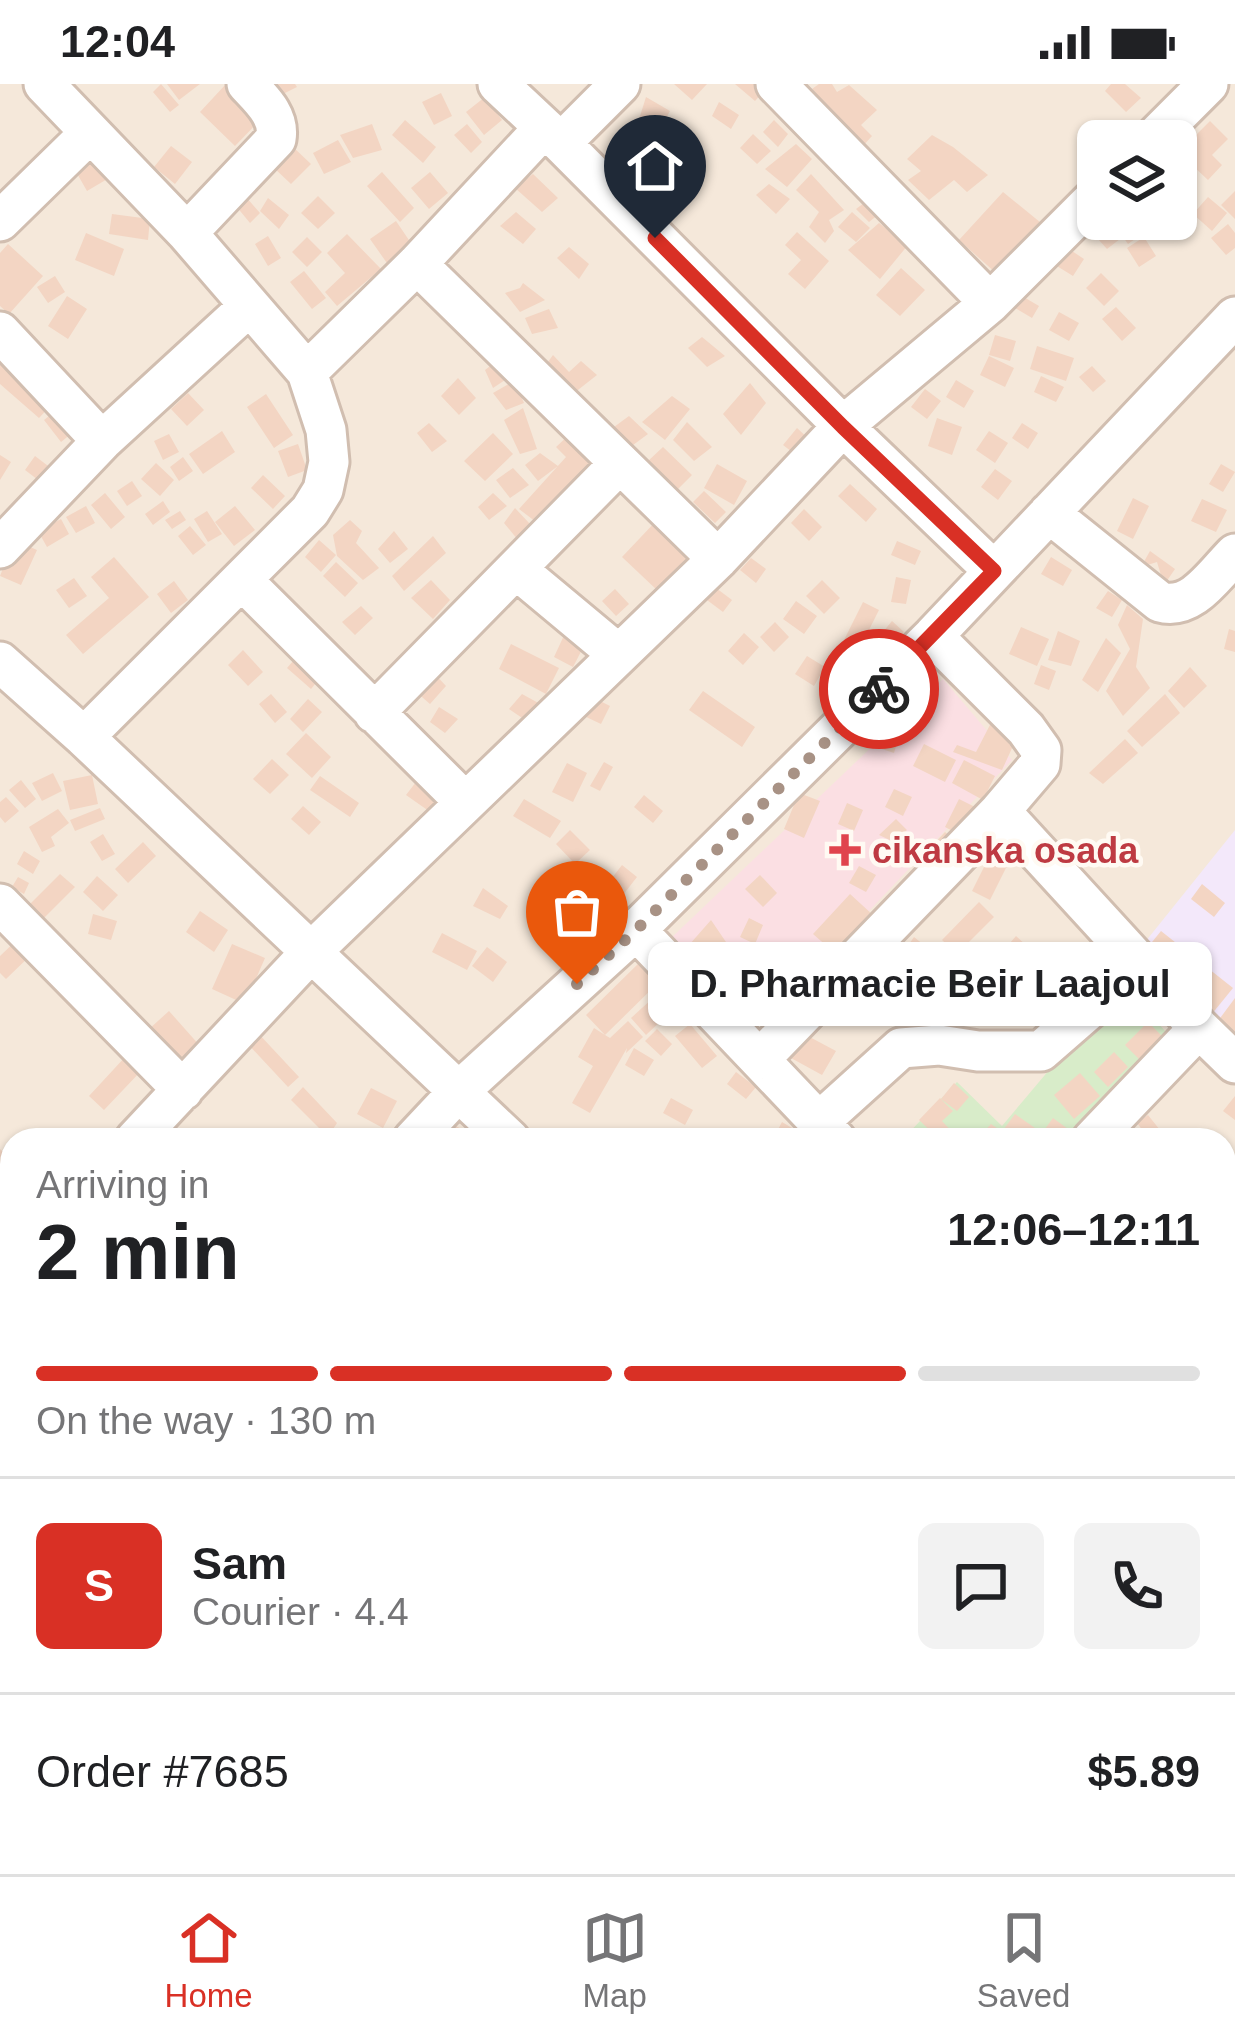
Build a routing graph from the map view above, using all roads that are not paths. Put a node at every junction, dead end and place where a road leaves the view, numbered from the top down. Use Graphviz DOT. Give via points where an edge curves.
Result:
graph roads {
  1 [pos="44,84"];
  2 [pos="247,84"];
  3 [pos="498,84"];
  4 [pos="620,84"];
  5 [pos="776,84"];
  6 [pos="1200,87"];
  7 [pos="1170,120"];
  8 [pos="90,134"];
  9 [pos="552,136"];
  10 [pos="1077,216"];
  11 [pos="0,221"];
  12 [pos="187,233"];
  13 [pos="417,264"];
  14 [pos="990,303"];
  15 [pos="248,307"];
  16 [pos="1235,317"];
  17 [pos="0,332"];
  18 [pos="307,373"];
  19 [pos="843,427"];
  20 [pos="102,440"];
  21 [pos="620,463"];
  22 [pos="1049,513"];
  23 [pos="0,548"];
  24 [pos="1235,554"];
  25 [pos="718,559"];
  26 [pos="516,568"];
  27 [pos="994,571"];
  28 [pos="243,581"];
  29 [pos="933,636"];
  30 [pos="618,654"];
  31 [pos="4,672"];
  32 [pos="374,713"];
  33 [pos="84,737"];
  34 [pos="465,802"];
  35 [pos="1000,812"];
  36 [pos="0,904"];
  37 [pos="636,930"];
  38 [pos="310,952"];
  39 [pos="1095,1004"];
  40 [pos="1199,1028"];
  41 [pos="760,1059"];
  42 [pos="1235,1063"];
  43 [pos="183,1090"];
  44 [pos="458,1093"];
  45 [pos="147,1128"];
  46 [pos="424,1128"];
  47 [pos="497,1128"];
  48 [pos="825,1128"];
  49 [pos="831,1128"];
  50 [pos="1103,1128"];
  1 -- 8 [label="street"];
  2 -- 12 [label="street" via="278,126 276,139"];
  3 -- 9 [label="street"];
  4 -- 9 [label="street"];
  5 -- 14 [label="street"];
  6 -- 7 [label="street"];
  8 -- 11 [label="street"];
  8 -- 12 [label="street"];
  9 -- 13 [label="street"];
  9 -- 19 [label="street"];
  10 -- 14 [label="street"];
  12 -- 15 [label="street"];
  13 -- 18 [label="street"];
  13 -- 21 [label="street"];
  14 -- 19 [label="street"];
  15 -- 18 [label="street"];
  15 -- 20 [label="street"];
  16 -- 22 [label="street"];
  17 -- 20 [label="street"];
  18 -- 28 [label="street" via="326,430 323,490"];
  19 -- 25 [label="street"];
  19 -- 27 [label="street"];
  20 -- 23 [label="street"];
  21 -- 25 [label="street"];
  21 -- 26 [label="street"];
  22 -- 24 [label="street" via="1172,606 1187,603"];
  22 -- 27 [label="street"];
  25 -- 30 [label="street"];
  26 -- 30 [label="street"];
  26 -- 32 [label="street"];
  27 -- 29 [label="street"];
  28 -- 32 [label="street"];
  28 -- 33 [label="street"];
  29 -- 35 [label="street" via="1041,750 1040,764"];
  29 -- 37 [label="street"];
  30 -- 34 [label="street"];
  31 -- 33 [label="street"];
  32 -- 34 [label="street"];
  33 -- 38 [label="street"];
  34 -- 38 [label="street"];
  35 -- 40 [label="street"];
  35 -- 41 [label="street"];
  36 -- 43 [label="street"];
  37 -- 41 [label="street"];
  37 -- 44 [label="street"];
  38 -- 43 [label="street"];
  38 -- 44 [label="street"];
  39 -- 49 [label="street" via="1042,1051 901,1048"];
  40 -- 42 [label="street"];
  40 -- 50 [label="street"];
  41 -- 48 [label="street"];
  43 -- 45 [label="street"];
  44 -- 46 [label="street"];
  44 -- 47 [label="street"];
}
